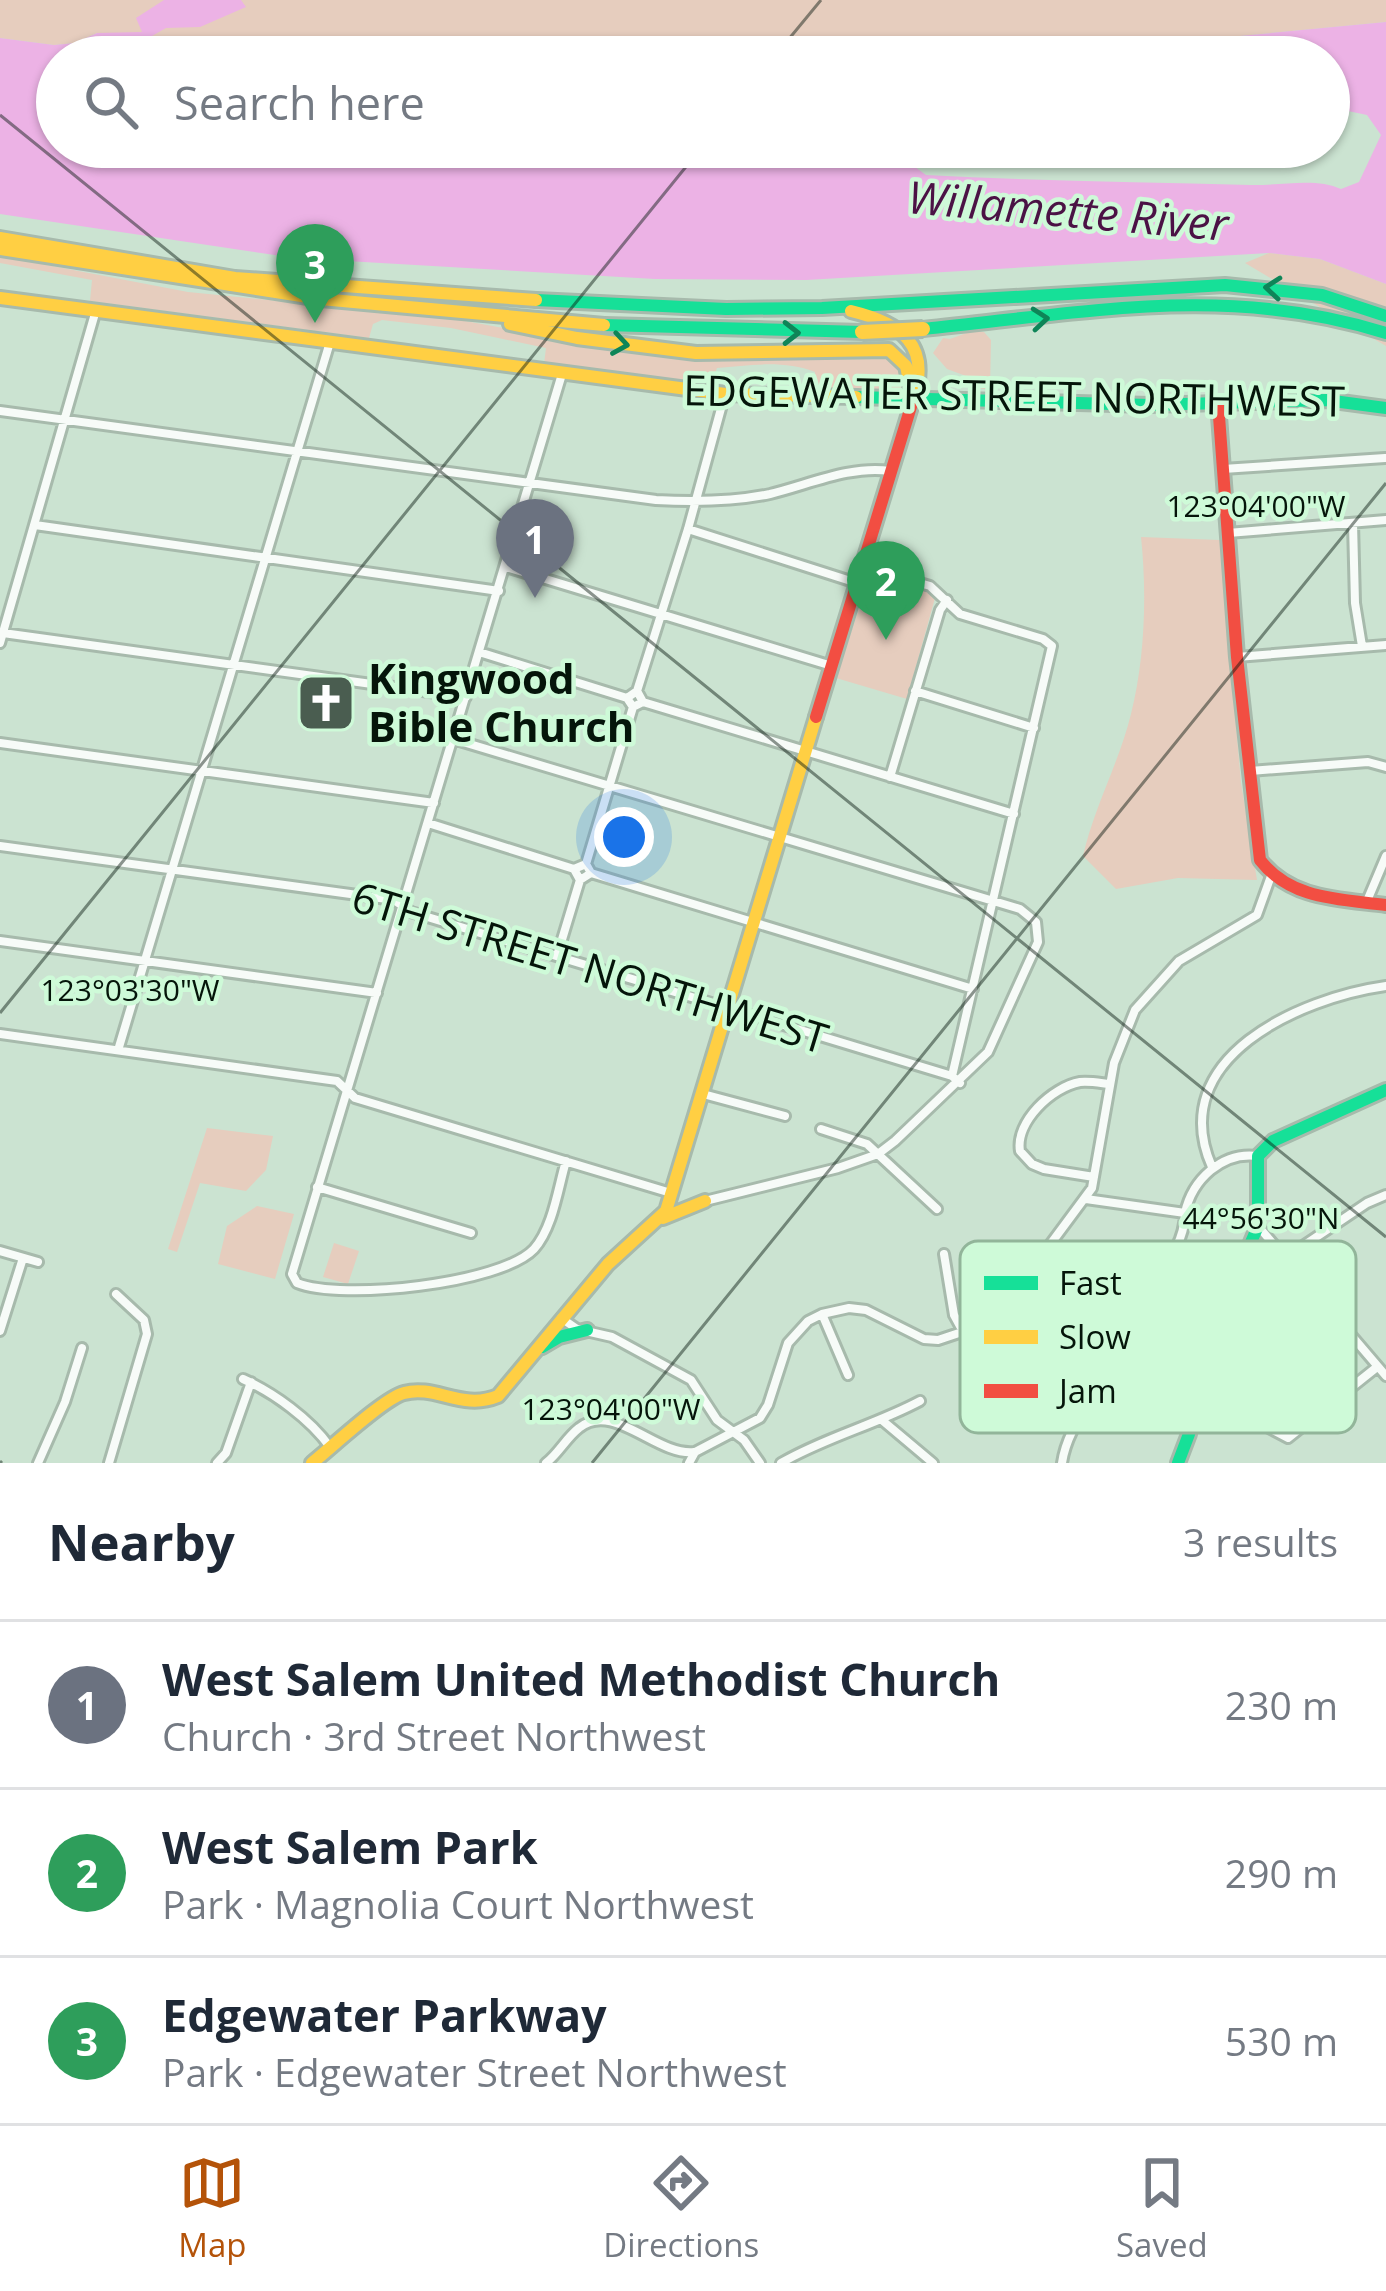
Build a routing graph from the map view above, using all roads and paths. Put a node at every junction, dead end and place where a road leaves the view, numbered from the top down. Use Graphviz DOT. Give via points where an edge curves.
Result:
graph roads {
  1 [pos="0,238"];
  2 [pos="0,249"];
  3 [pos="0,298"];
  4 [pos="822,308"];
  5 [pos="96,310"];
  6 [pos="465,313"];
  7 [pos="1386,316"];
  8 [pos="1386,333"];
  9 [pos="330,342"];
  10 [pos="562,374"];
  11 [pos="725,394"];
  12 [pos="914,400"];
  13 [pos="1218,403"];
  14 [pos="1386,408"];
  15 [pos="0,411"];
  16 [pos="65,420"];
  17 [pos="297,452"];
  18 [pos="1385,458"];
  19 [pos="1223,469"];
  20 [pos="890,471"];
  21 [pos="531,482"];
  22 [pos="694,502"];
  23 [pos="1386,520"];
  24 [pos="1353,523"];
  25 [pos="34,525"];
  26 [pos="688,529"];
  27 [pos="1228,533"];
  28 [pos="266,557"];
  29 [pos="862,566"];
  30 [pos="506,567"];
  31 [pos="857,583"];
  32 [pos="499,591"];
  33 [pos="947,600"];
  34 [pos="662,614"];
  35 [pos="1,638"];
  36 [pos="1386,645"];
  37 [pos="1363,647"];
  38 [pos="479,652"];
  39 [pos="1237,657"];
  40 [pos="233,664"];
  41 [pos="832,666"];
  42 [pos="915,691"];
  43 [pos="466,697"];
  44 [pos="634,702"];
  45 [pos="1035,728"];
  46 [pos="453,739"];
  47 [pos="0,743"];
  48 [pos="806,751"];
  49 [pos="1386,767"];
  50 [pos="201,771"];
  51 [pos="1249,772"];
  52 [pos="890,777"];
  53 [pos="609,785"];
  54 [pos="434,803"];
  55 [pos="1014,814"];
  56 [pos="428,823"];
  57 [pos="779,837"];
  58 [pos="0,846"];
  59 [pos="1386,856"];
  60 [pos="588,868"];
  61 [pos="172,869"];
  62 [pos="574,869"];
  63 [pos="1271,876"];
  64 [pos="580,880"];
  65 [pos="993,901"];
  66 [pos="1367,902"];
  67 [pos="1386,904"];
  68 [pos="403,906"];
  69 [pos="754,922"];
  70 [pos="0,941"];
  71 [pos="557,956"];
  72 [pos="145,960"];
  73 [pos="1386,986"];
  74 [pos="973,988"];
  75 [pos="377,993"];
  76 [pos="728,1008"];
  77 [pos="0,1034"];
  78 [pos="100,1047"];
  79 [pos="119,1047"];
  80 [pos="136,1053"];
  81 [pos="956,1080"];
  82 [pos="1109,1084"];
  83 [pos="347,1090"];
  84 [pos="1386,1090"];
  85 [pos="703,1094"];
  86 [pos="785,1116"];
  87 [pos="821,1129"];
  88 [pos="878,1154"];
  89 [pos="1258,1156"];
  90 [pos="566,1161"];
  91 [pos="1212,1167"];
  92 [pos="1094,1177"];
  93 [pos="316,1187"];
  94 [pos="673,1193"];
  95 [pos="1386,1195"];
  96 [pos="1086,1199"];
  97 [pos="705,1202"];
  98 [pos="937,1209"];
  99 [pos="1185,1213"];
  100 [pos="660,1219"];
  101 [pos="1258,1226"];
  102 [pos="471,1233"];
  103 [pos="1054,1241"];
  104 [pos="1182,1241"];
  105 [pos="1252,1241"];
  106 [pos="1271,1241"];
  107 [pos="1310,1241"];
  108 [pos="0,1251"];
  109 [pos="944,1255"];
  110 [pos="23,1258"];
  111 [pos="38,1262"];
  112 [pos="116,1294"];
  113 [pos="822,1314"];
  114 [pos="561,1318"];
  115 [pos="960,1323"];
  116 [pos="587,1330"];
  117 [pos="0,1331"];
  118 [pos="960,1333"];
  119 [pos="1356,1342"];
  120 [pos="82,1348"];
  121 [pos="534,1352"];
  122 [pos="1377,1367"];
  123 [pos="848,1375"];
  124 [pos="1386,1376"];
  125 [pos="1356,1384"];
  126 [pos="920,1401"];
  127 [pos="883,1421"];
  128 [pos="1071,1433"];
  129 [pos="1189,1433"];
  130 [pos="736,1434"];
  131 [pos="330,1447"];
  132 [pos="695,1452"];
  133 [pos="38,1463"];
  134 [pos="109,1463"];
  135 [pos="217,1463"];
  136 [pos="312,1463"];
  137 [pos="546,1463"];
  138 [pos="689,1463"];
  139 [pos="760,1463"];
  140 [pos="781,1463"];
  141 [pos="933,1463"];
  142 [pos="1062,1463"];
  143 [pos="1178,1463"];
  1 -- 4 [label="main road" via="278,283 658,307"];
  2 -- 6 [label="main road" via="229,288"];
  3 -- 5 [label="main road, EDGEWATER STREET NORTHWEST"];
  7 -- 4 [label="main road, one-way" via="1322,295 1226,285"];
  4 -- 12 [label="main road" via="874,316 907,337 921,367"];
  5 -- 9 [label="main road, EDGEWATER STREET NORTHWEST"];
  5 -- 16 [label="street"];
  6 -- 8 [label="main road, one-way, bridge" via="682,330 862,332 1237,304 1315,311"];
  6 -- 12 [label="main road, one-way" via="696,353 889,350 906,366"];
  9 -- 10 [label="main road, EDGEWATER STREET NORTHWEST"];
  9 -- 17 [label="street"];
  10 -- 11 [label="main road, EDGEWATER STREET NORTHWEST"];
  10 -- 21 [label="street"];
  11 -- 12 [label="main road, EDGEWATER STREET NORTHWEST"];
  11 -- 22 [label="street"];
  12 -- 13 [label="main road, EDGEWATER STREET NORTHWEST"];
  12 -- 20 [label="main road"];
  13 -- 14 [label="main road, EDGEWATER STREET NORTHWEST" via="1326,400"];
  13 -- 19 [label="main road"];
  15 -- 16 [label="street"];
  16 -- 17 [label="street"];
  16 -- 25 [label="street"];
  17 -- 21 [label="street"];
  17 -- 28 [label="street"];
  18 -- 19 [label="street"];
  19 -- 27 [label="main road"];
  20 -- 22 [label="street"];
  20 -- 29 [label="main road"];
  21 -- 22 [label="street"];
  21 -- 30 [label="street"];
  22 -- 26 [label="street"];
  23 -- 24 [label="street"];
  24 -- 27 [label="street"];
  24 -- 37 [label="street"];
  25 -- 28 [label="street"];
  25 -- 35 [label="street"];
  26 -- 31 [label="street"];
  26 -- 34 [label="street"];
  27 -- 39 [label="main road"];
  28 -- 32 [label="street"];
  28 -- 40 [label="street"];
  29 -- 31 [label="main road"];
  29 -- 33 [label="street" via="930,586"];
  30 -- 32 [label="street"];
  30 -- 34 [label="street"];
  31 -- 41 [label="main road"];
  32 -- 38 [label="street"];
  33 -- 42 [label="street"];
  33 -- 45 [label="street" via="960,614 1052,646"];
  34 -- 41 [label="street"];
  34 -- 44 [label="street"];
  35 -- 40 [label="street"];
  36 -- 37 [label="street"];
  37 -- 39 [label="street"];
  38 -- 43 [label="street"];
  38 -- 44 [label="street"];
  39 -- 51 [label="main road"];
  40 -- 43 [label="street"];
  40 -- 50 [label="street"];
  41 -- 48 [label="main road"];
  42 -- 45 [label="street"];
  42 -- 52 [label="street"];
  43 -- 46 [label="street"];
  44 -- 48 [label="street"];
  44 -- 53 [label="street"];
  45 -- 55 [label="street"];
  46 -- 53 [label="street"];
  46 -- 54 [label="street"];
  47 -- 50 [label="street"];
  48 -- 52 [label="street"];
  48 -- 57 [label="main road"];
  49 -- 51 [label="street"];
  50 -- 54 [label="street"];
  50 -- 61 [label="street"];
  51 -- 63 [label="main road" via="1258,854"];
  52 -- 55 [label="street"];
  53 -- 57 [label="street"];
  53 -- 60 [label="street"];
  54 -- 56 [label="street"];
  55 -- 65 [label="street"];
  56 -- 62 [label="street"];
  56 -- 68 [label="street"];
  57 -- 65 [label="street"];
  57 -- 69 [label="main road"];
  58 -- 61 [label="street, 6TH STREET NORTHWEST"];
  59 -- 66 [label="street"];
  60 -- 62 [label="street"];
  60 -- 64 [label="street"];
  60 -- 69 [label="street"];
  61 -- 68 [label="street, 6TH STREET NORTHWEST"];
  61 -- 72 [label="street"];
  62 -- 64 [label="street"];
  63 -- 66 [label="main road" via="1298,890"];
  63 -- 82 [label="street" via="1249,922 1180,962 1150,990 1120,1042"];
  64 -- 71 [label="street"];
  65 -- 74 [label="street"];
  65 -- 81 [label="street" via="1027,912 1039,935 995,1041"];
  66 -- 67 [label="main road"];
  68 -- 71 [label="street, 6TH STREET NORTHWEST"];
  68 -- 75 [label="street"];
  69 -- 74 [label="street"];
  69 -- 76 [label="main road"];
  70 -- 72 [label="street"];
  71 -- 76 [label="street, 6TH STREET NORTHWEST"];
  72 -- 75 [label="street"];
  72 -- 79 [label="street"];
  73 -- 91 [label="street" via="1303,1008 1230,1057 1202,1114"];
  74 -- 81 [label="street"];
  75 -- 83 [label="street"];
  76 -- 81 [label="street, 6TH STREET NORTHWEST"];
  76 -- 85 [label="main road"];
  77 -- 78 [label="street"];
  78 -- 79 [label="street"];
  78 -- 80 [label="street"];
  79 -- 80 [label="street"];
  80 -- 83 [label="street" via="338,1081"];
  81 -- 88 [label="street"];
  82 -- 92 [label="street"];
  82 -- 92 [label="street" via="1076,1082 1055,1092 1019,1136 1032,1164"];
  83 -- 90 [label="street"];
  83 -- 93 [label="street"];
  84 -- 89 [label="main road" via="1273,1141"];
  85 -- 86 [label="street"];
  85 -- 94 [label="main road"];
  87 -- 88 [label="street"];
  88 -- 97 [label="street"];
  88 -- 98 [label="street"];
  89 -- 91 [label="street"];
  89 -- 101 [label="main road"];
  90 -- 93 [label="street" via="538,1244 508,1266 387,1291 323,1292 297,1283 293,1264"];
  90 -- 94 [label="street"];
  91 -- 99 [label="street"];
  92 -- 96 [label="street"];
  93 -- 102 [label="street"];
  94 -- 97 [label="main road"];
  94 -- 100 [label="main road"];
  95 -- 107 [label="street"];
  96 -- 99 [label="street"];
  96 -- 103 [label="street"];
  97 -- 100 [label="main road"];
  99 -- 104 [label="street"];
  100 -- 114 [label="main road"];
  101 -- 105 [label="main road"];
  101 -- 106 [label="street"];
  108 -- 110 [label="street"];
  109 -- 115 [label="street"];
  110 -- 111 [label="street"];
  110 -- 117 [label="street"];
  112 -- 134 [label="street" via="147,1330"];
  113 -- 118 [label="street" via="866,1310 924,1340"];
  113 -- 123 [label="street"];
  113 -- 130 [label="street" via="788,1342 768,1405"];
  114 -- 116 [label="street"];
  114 -- 121 [label="main road"];
  116 -- 121 [label="main road"];
  116 -- 130 [label="street" via="691,1380"];
  119 -- 122 [label="street"];
  120 -- 133 [label="street"];
  121 -- 131 [label="main road" via="491,1401 400,1393"];
  122 -- 124 [label="street"];
  122 -- 125 [label="street"];
  126 -- 127 [label="street"];
  127 -- 140 [label="street"];
  127 -- 141 [label="street"];
  128 -- 142 [label="street"];
  129 -- 143 [label="main road"];
  130 -- 132 [label="street"];
  130 -- 139 [label="street"];
  131 -- 135 [label="street" via="247,1380"];
  131 -- 136 [label="main road"];
  132 -- 137 [label="street" via="667,1450 596,1420"];
  132 -- 138 [label="street"];
}
